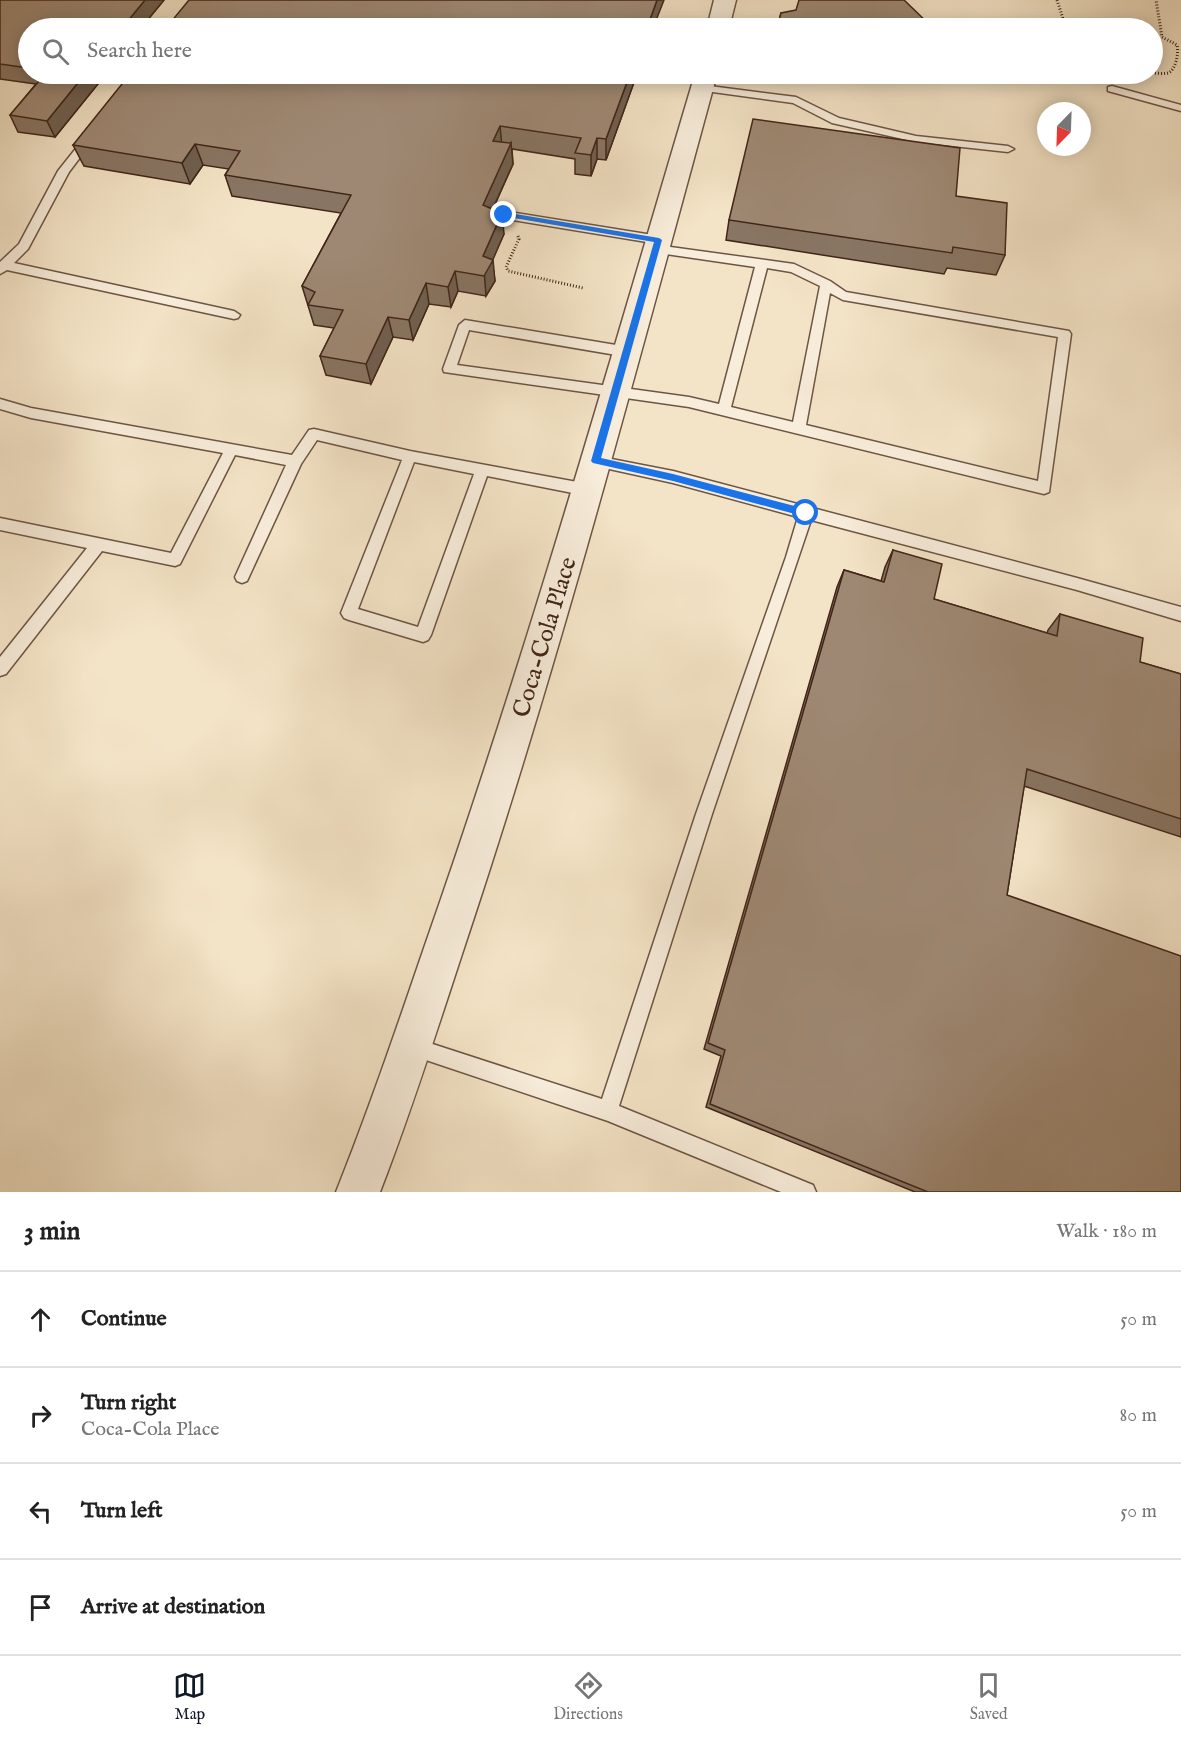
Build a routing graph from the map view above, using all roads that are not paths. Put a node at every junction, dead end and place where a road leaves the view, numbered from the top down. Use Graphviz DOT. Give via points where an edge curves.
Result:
graph roads {
  1 [pos="725,0"];
  2 [pos="720,18"];
  3 [pos="703,84"];
  4 [pos="719,84"];
  5 [pos="1112,89"];
  6 [pos="1181,108"];
  7 [pos="99,127"];
  8 [pos="1008,149"];
  9 [pos="504,215"];
  10 [pos="657,245"];
  11 [pos="762,264"];
  12 [pos="2,267"];
  13 [pos="826,284"];
  14 [pos="234,315"];
  15 [pos="627,352"];
  16 [pos="617,390"];
  17 [pos="0,404"];
  18 [pos="724,410"];
  19 [pos="799,428"];
  20 [pos="231,450"];
  21 [pos="410,456"];
  22 [pos="295,461"];
  23 [pos="482,470"];
  24 [pos="592,475"];
  25 [pos="806,513"];
  26 [pos="0,524"];
  27 [pos="99,544"];
  28 [pos="242,577"];
  29 [pos="1181,614"];
  30 [pos="0,669"];
  31 [pos="410,1046"];
  32 [pos="608,1111"];
  33 [pos="358,1192"];
  34 [pos="806,1192"];
  1 -- 2 [label="street"];
  3 -- 10 [label="street, Coca-Cola Place"];
  4 -- 8 [label="lane" via="796,100 836,121 916,139"];
  5 -- 6 [label="lane"];
  7 -- 12 [label="lane" via="64,171 24,246"];
  9 -- 10 [label="lane"];
  10 -- 11 [label="lane"];
  10 -- 15 [label="street, Coca-Cola Place"];
  11 -- 13 [label="lane" via="794,268"];
  11 -- 18 [label="lane"];
  12 -- 14 [label="lane"];
  13 -- 19 [label="lane"];
  13 -- 19 [label="lane" via="843,296 1065,334 1044,488"];
  15 -- 16 [label="street, Coca-Cola Place"];
  15 -- 16 [label="lane" via="465,325 449,369"];
  16 -- 18 [label="lane"];
  16 -- 24 [label="street, Coca-Cola Place"];
  17 -- 20 [label="lane"];
  18 -- 19 [label="lane"];
  20 -- 22 [label="lane"];
  20 -- 27 [label="lane" via="175,560"];
  21 -- 22 [label="lane" via="314,434"];
  21 -- 23 [label="lane"];
  21 -- 23 [label="lane" via="349,614 423,634"];
  22 -- 28 [label="lane"];
  23 -- 24 [label="lane"];
  24 -- 25 [label="lane" via="673,477"];
  24 -- 31 [label="street, Coca-Cola Place" via="485,829"];
  25 -- 29 [label="lane"];
  25 -- 32 [label="lane"];
  26 -- 27 [label="lane"];
  27 -- 30 [label="lane"];
  31 -- 32 [label="lane"];
  31 -- 33 [label="street, Coca-Cola Place"];
  32 -- 34 [label="lane"];
}
